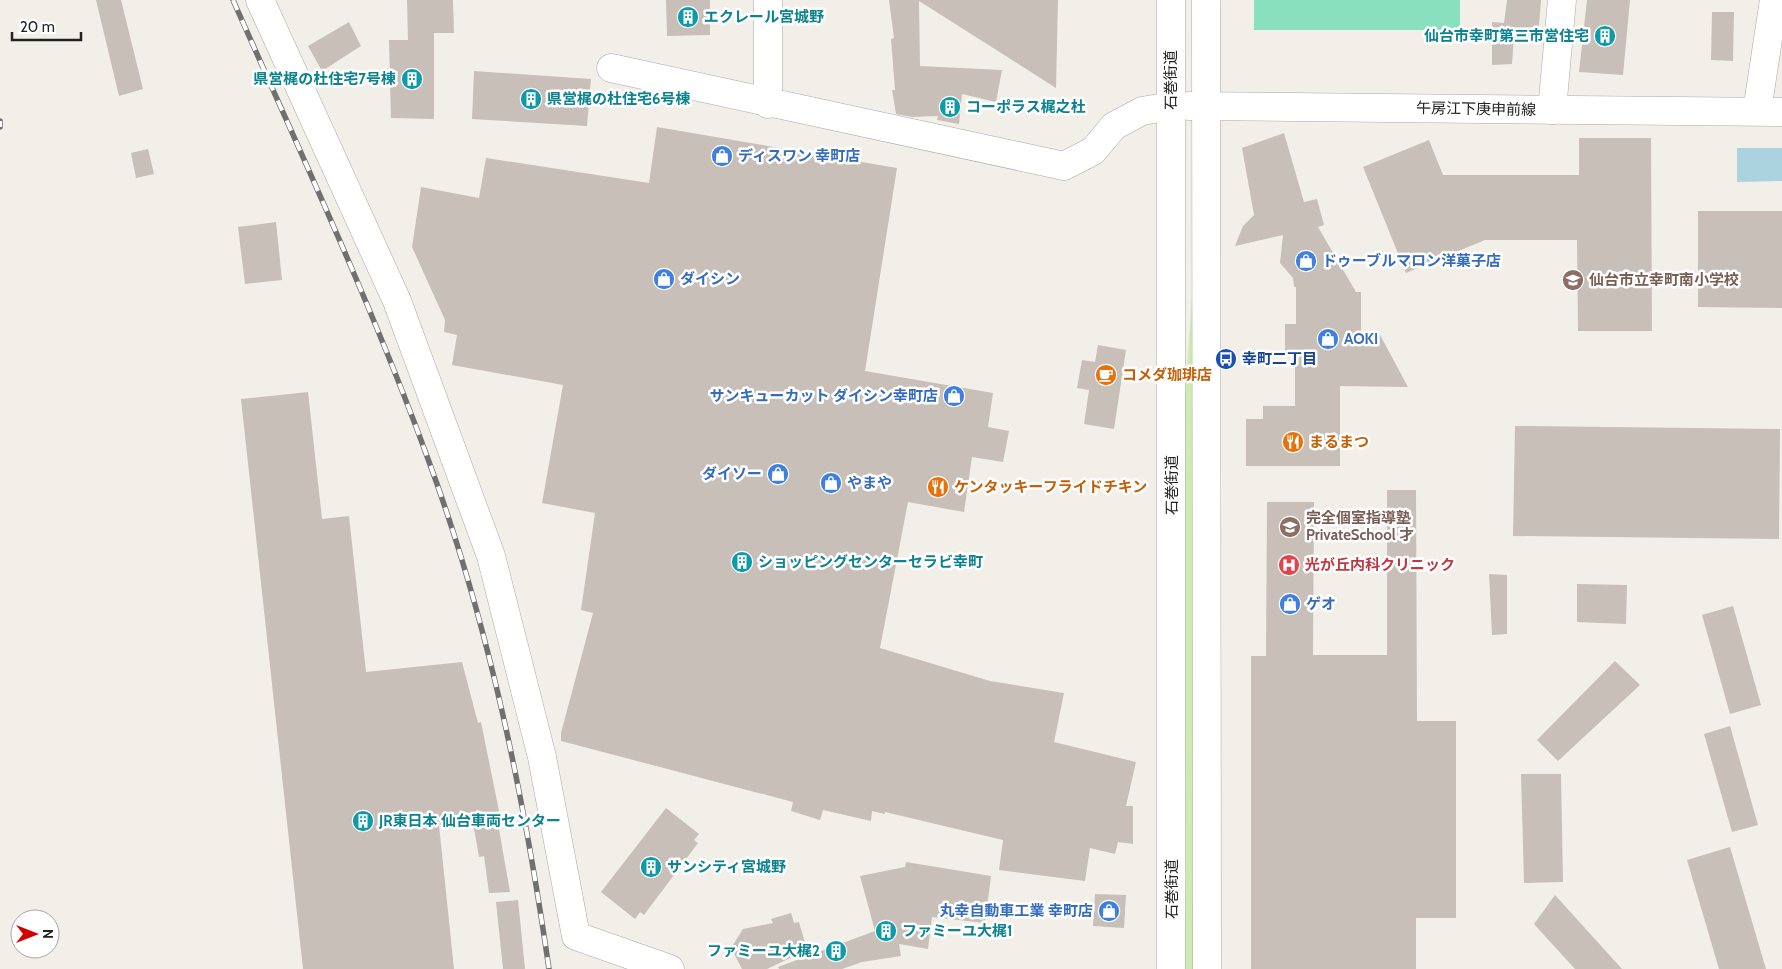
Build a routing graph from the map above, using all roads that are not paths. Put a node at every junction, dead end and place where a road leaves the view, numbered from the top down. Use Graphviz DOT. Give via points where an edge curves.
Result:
graph roads {
  1 [pos="260,0"];
  2 [pos="768,0"];
  3 [pos="1171,0"];
  4 [pos="1206,0"];
  5 [pos="1562,0"];
  6 [pos="1774,0"];
  7 [pos="611,68"];
  8 [pos="768,104"];
  9 [pos="1170,106"];
  10 [pos="1206,106"];
  11 [pos="1552,110"];
  12 [pos="1770,112"];
  13 [pos="670,969"];
  14 [pos="1172,969"];
  15 [pos="1207,969"];
  1 -- 13 [label="street" via="397,301 491,556 542,757 576,936"];
  2 -- 8 [label="street"];
  3 -- 9 [label="street, 石巻街道"];
  4 -- 10 [label="street"];
  5 -- 11 [label="street"];
  6 -- 12 [label="street"];
  7 -- 8 [label="street, 午房江下庚申前線"];
  8 -- 9 [label="street, 午房江下庚申前線" via="1064,166 1093,151 1114,126 1142,112"];
  9 -- 10 [label="street, 午房江下庚申前線"];
  9 -- 14 [label="street, 石巻街道"];
  10 -- 11 [label="street, 午房江下庚申前線"];
  10 -- 15 [label="street"];
  11 -- 12 [label="street, 午房江下庚申前線"];
}
